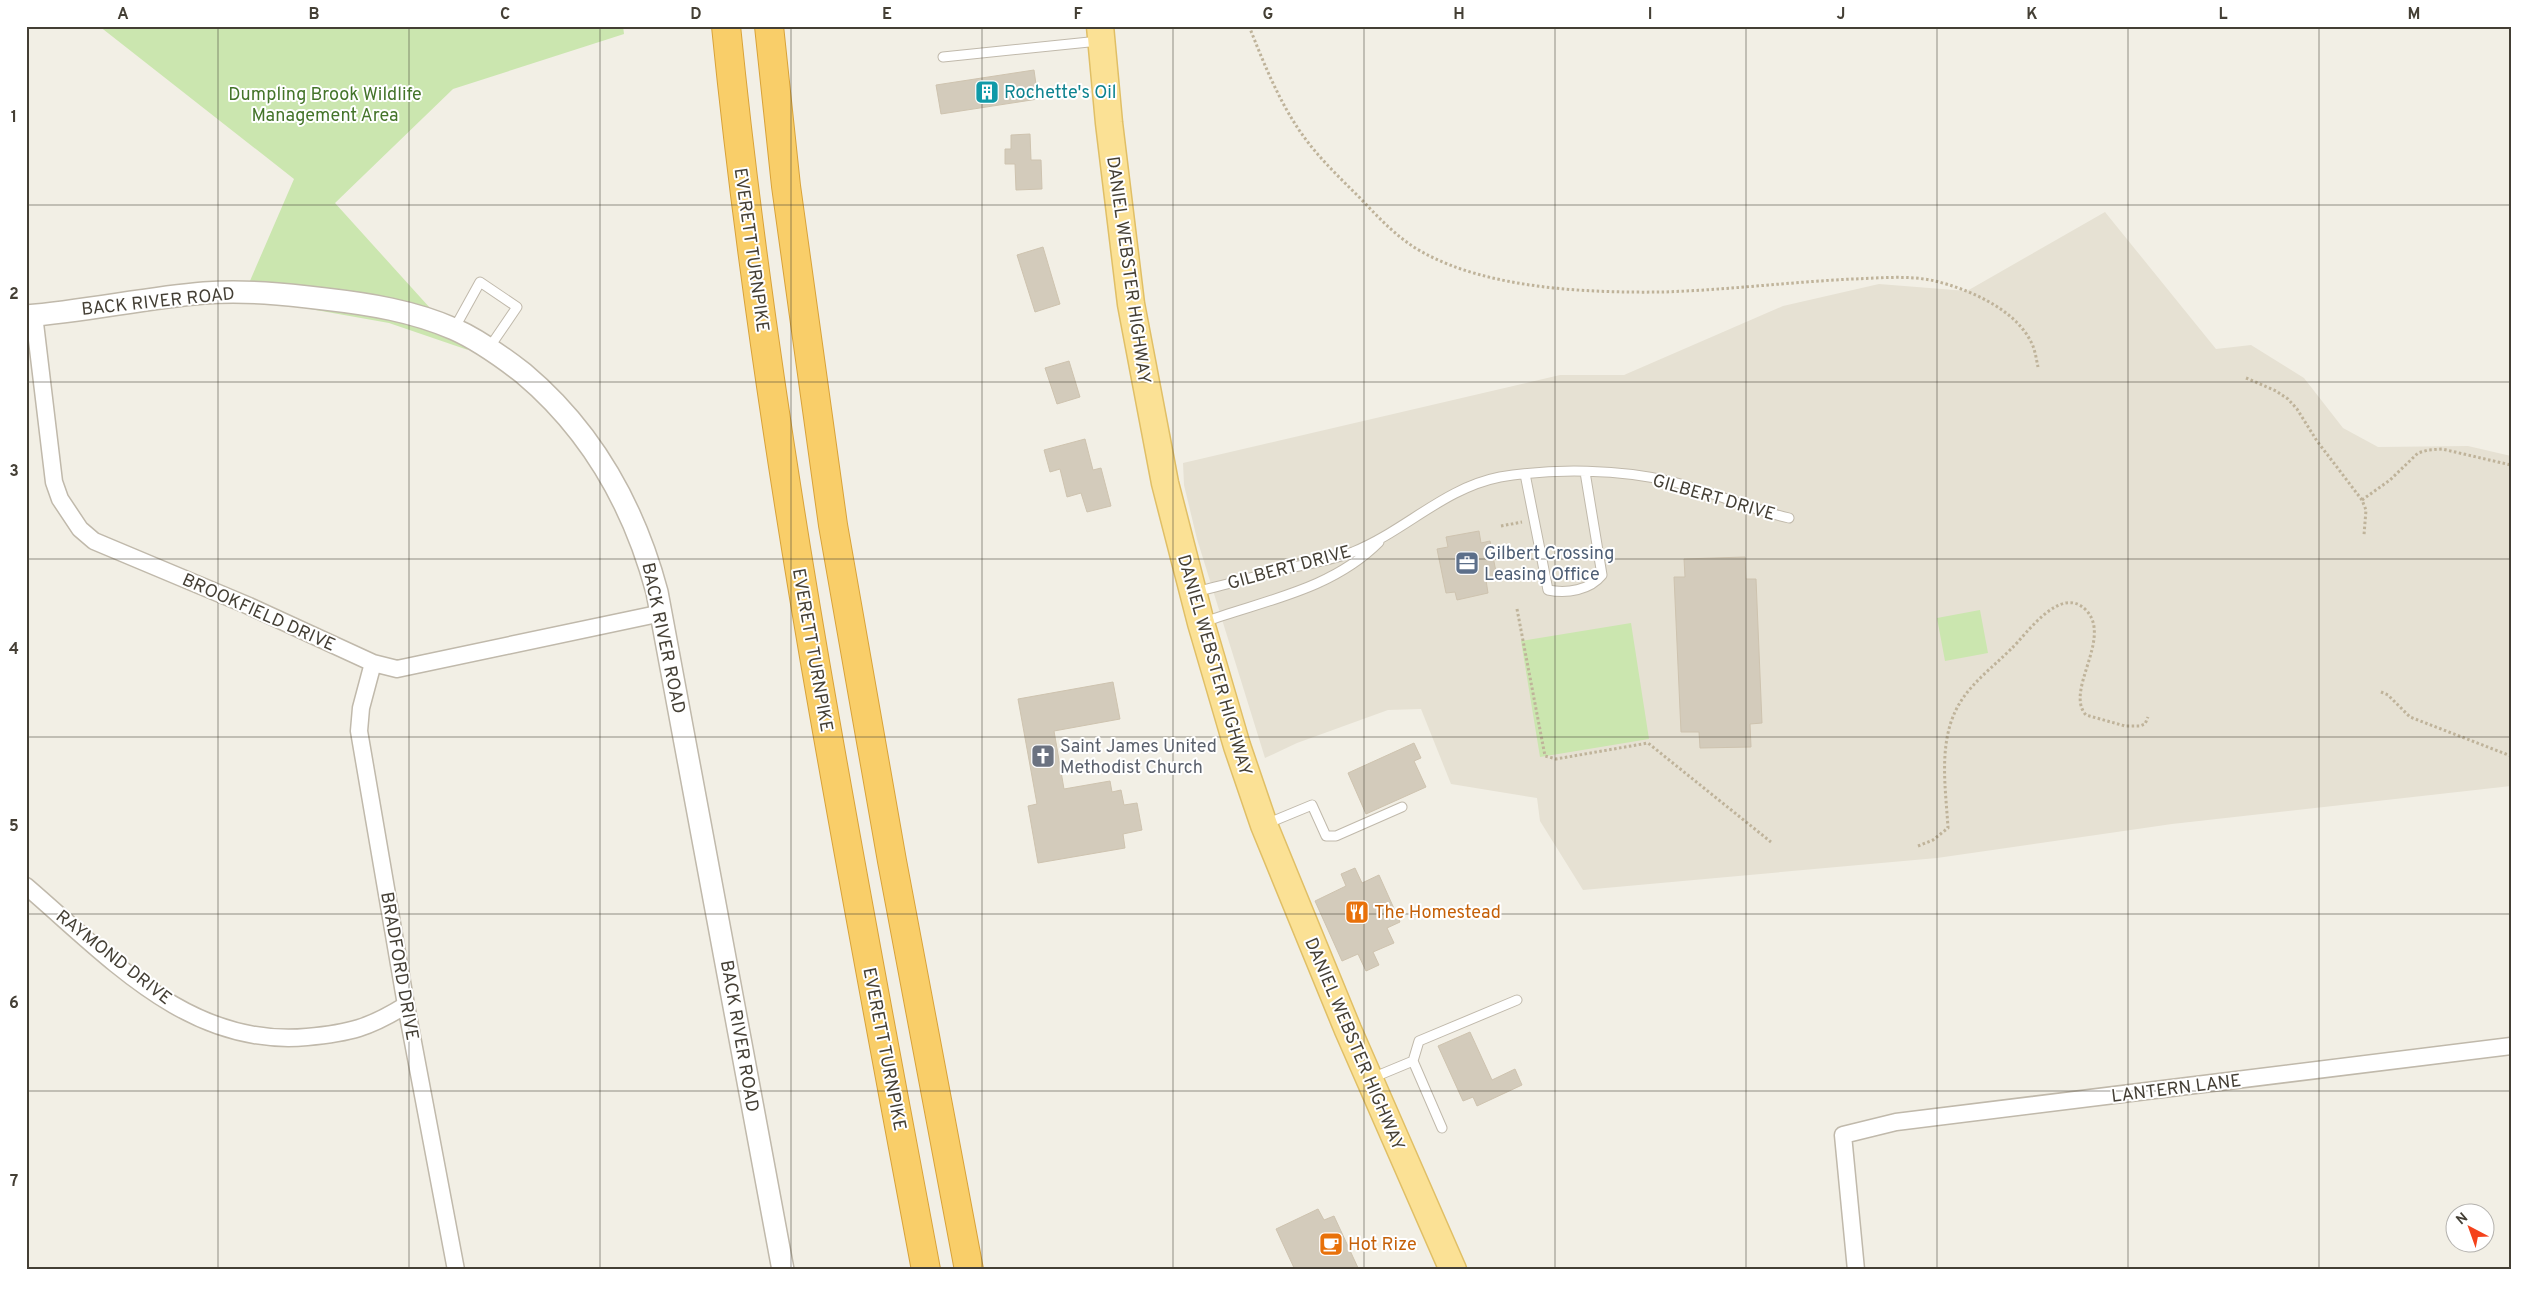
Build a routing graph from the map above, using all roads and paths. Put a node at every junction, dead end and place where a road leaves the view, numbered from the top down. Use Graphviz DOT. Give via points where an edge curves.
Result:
graph roads {
  1 [pos="726,26"];
  2 [pos="769,26"];
  3 [pos="1248,26"];
  4 [pos="1101,33"];
  5 [pos="943,57"];
  6 [pos="30,316"];
  7 [pos="454,329"];
  8 [pos="489,348"];
  9 [pos="2038,367"];
  10 [pos="2246,378"];
  11 [pos="2511,466"];
  12 [pos="1585,472"];
  13 [pos="1526,474"];
  14 [pos="2362,500"];
  15 [pos="1789,518"];
  16 [pos="1523,522"];
  17 [pos="1501,526"];
  18 [pos="2364,535"];
  19 [pos="1384,537"];
  20 [pos="1193,593"];
  21 [pos="1518,609"];
  22 [pos="662,613"];
  23 [pos="1201,623"];
  24 [pos="373,663"];
  25 [pos="2381,692"];
  26 [pos="2148,717"];
  27 [pos="2511,756"];
  28 [pos="1402,807"];
  29 [pos="1264,825"];
  30 [pos="1771,842"];
  31 [pos="1918,846"];
  32 [pos="26,886"];
  33 [pos="1517,1000"];
  34 [pos="406,1005"];
  35 [pos="2511,1046"];
  36 [pos="1413,1061"];
  37 [pos="1369,1080"];
  38 [pos="1442,1128"];
  39 [pos="456,1270"];
  40 [pos="783,1270"];
  41 [pos="926,1270"];
  42 [pos="969,1270"];
  43 [pos="1453,1270"];
  44 [pos="1856,1270"];
  1 -- 41 [label="highway, EVERETT TURNPIKE" via="742,181 790,519"];
  2 -- 42 [label="highway" via="786,186 833,525"];
  3 -- 9 [label="path" via="1285,108 1326,162 1395,234 1423,253 1460,269 1498,280 1620,291 1702,290 1887,278 1934,281 1965,291 2010,316 2030,338"];
  4 -- 5 [label="lane"];
  4 -- 20 [label="main road, DANIEL WEBSTER HIGHWAY" via="1131,304 1165,483"];
  6 -- 7 [label="street, BACK RIVER ROAD" via="205,293 252,292 366,304 408,313"];
  6 -- 24 [label="street, BROOKFIELD DRIVE" via="54,482 60,499 80,529 94,541"];
  7 -- 8 [label="street, BACK RIVER ROAD"];
  7 -- 8 [label="lane" via="480,282 516,307"];
  8 -- 22 [label="street, BACK RIVER ROAD" via="558,406 605,466 636,528"];
  10 -- 14 [label="path" via="2276,390 2297,408 2317,441"];
  11 -- 14 [label="path" via="2442,449 2428,450 2418,453 2390,480"];
  12 -- 13 [label="lane, GILBERT DRIVE"];
  12 -- 13 [label="lane" via="1602,575 1595,584 1561,592 1548,590"];
  12 -- 15 [label="lane, GILBERT DRIVE" via="1673,482"];
  13 -- 19 [label="lane, GILBERT DRIVE" via="1477,484 1454,493"];
  14 -- 18 [label="path" via="2366,510"];
  16 -- 17 [label="path"];
  19 -- 20 [label="lane, GILBERT DRIVE" via="1324,561"];
  19 -- 23 [label="lane, GILBERT DRIVE" via="1362,559 1334,577 1286,597"];
  20 -- 23 [label="main road, DANIEL WEBSTER HIGHWAY"];
  21 -- 30 [label="path" via="1545,756 1556,759 1648,743"];
  22 -- 24 [label="street, BROOKFIELD DRIVE" via="406,668"];
  22 -- 40 [label="street, BACK RIVER ROAD"];
  23 -- 29 [label="main road, DANIEL WEBSTER HIGHWAY"];
  24 -- 34 [label="street, BRADFORD DRIVE" via="361,708 359,731"];
  25 -- 27 [label="path" via="2410,717"];
  26 -- 31 [label="path" via="2145,724 2132,727 2086,715 2082,711 2081,695 2094,631 2092,619 2085,609 2072,602 2060,604 2044,614 1966,692 1948,737 1944,765 1948,828"];
  28 -- 29 [label="lane" via="1336,836 1326,836 1312,805"];
  29 -- 37 [label="main road, DANIEL WEBSTER HIGHWAY"];
  32 -- 34 [label="street, RAYMOND DRIVE" via="160,998 221,1028 266,1038 333,1035 377,1023"];
  33 -- 36 [label="lane" via="1419,1041"];
  34 -- 39 [label="street, BRADFORD DRIVE"];
  35 -- 44 [label="street, LANTERN LANE" via="1896,1122 1844,1135"];
  36 -- 37 [label="lane"];
  36 -- 38 [label="lane"];
  37 -- 43 [label="main road, DANIEL WEBSTER HIGHWAY"];
}
